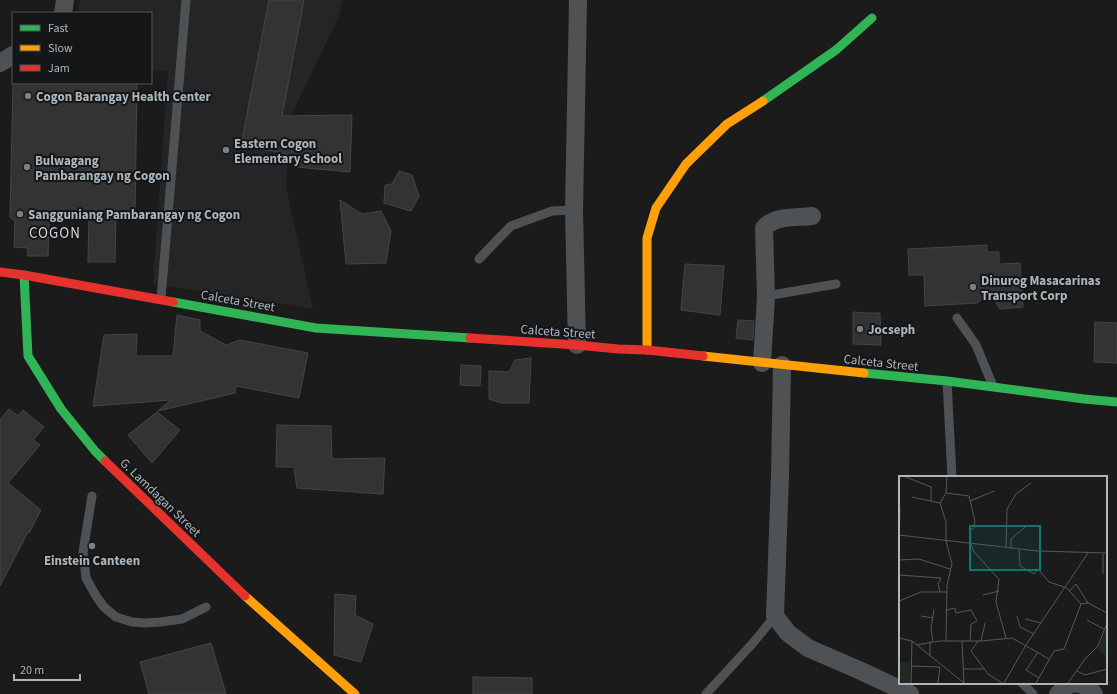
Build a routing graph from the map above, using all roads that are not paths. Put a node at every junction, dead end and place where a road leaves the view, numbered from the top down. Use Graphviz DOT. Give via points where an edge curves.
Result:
graph roads {
  1 [pos="65,0"];
  2 [pos="186,0"];
  3 [pos="578,0"];
  4 [pos="63,12"];
  5 [pos="872,18"];
  6 [pos="12,56"];
  7 [pos="0,63"];
  8 [pos="574,210"];
  9 [pos="812,216"];
  10 [pos="479,259"];
  11 [pos="0,272"];
  12 [pos="24,275"];
  13 [pos="836,284"];
  14 [pos="766,296"];
  15 [pos="161,299"];
  16 [pos="957,318"];
  17 [pos="577,345"];
  18 [pos="647,350"];
  19 [pos="762,363"];
  20 [pos="782,365"];
  21 [pos="947,381"];
  22 [pos="994,388"];
  23 [pos="1117,402"];
  24 [pos="952,476"];
  25 [pos="92,496"];
  26 [pos="206,607"];
  27 [pos="775,616"];
  28 [pos="1023,684"];
  29 [pos="355,694"];
  30 [pos="706,694"];
  31 [pos="910,694"];
  32 [pos="1033,694"];
  33 [pos="1058,694"];
  34 [pos="1094,694"];
  1 -- 4 [label="street"];
  2 -- 15 [label="lane"];
  3 -- 8 [label="street"];
  5 -- 18 [label="main road" via="836,50 727,124 686,164 660,202 647,238"];
  6 -- 7 [label="street"];
  8 -- 10 [label="lane" via="552,211 511,226"];
  8 -- 17 [label="street"];
  9 -- 14 [label="street" via="776,219 764,228"];
  11 -- 12 [label="main road, Calceta Street"];
  12 -- 15 [label="main road, Calceta Street"];
  12 -- 29 [label="main road, G. Lamdagan Street" via="28,356 61,409 95,451 186,540"];
  13 -- 14 [label="lane"];
  14 -- 19 [label="street"];
  15 -- 17 [label="main road, Calceta Street" via="316,328"];
  16 -- 22 [label="lane" via="976,345"];
  17 -- 18 [label="main road, Calceta Street"];
  18 -- 19 [label="main road, Calceta Street"];
  19 -- 20 [label="main road, Calceta Street"];
  20 -- 21 [label="main road, Calceta Street"];
  20 -- 27 [label="street"];
  21 -- 22 [label="main road, Calceta Street"];
  21 -- 24 [label="lane"];
  22 -- 23 [label="main road, Calceta Street"];
  25 -- 26 [label="lane" via="83,552 86,578 104,607 116,616 132,622 145,623 182,619"];
  27 -- 30 [label="lane"];
  27 -- 31 [label="street" via="788,632 808,648"];
  28 -- 32 [label="lane"];
  33 -- 34 [label="street" via="1070,684 1081,684"];
}
